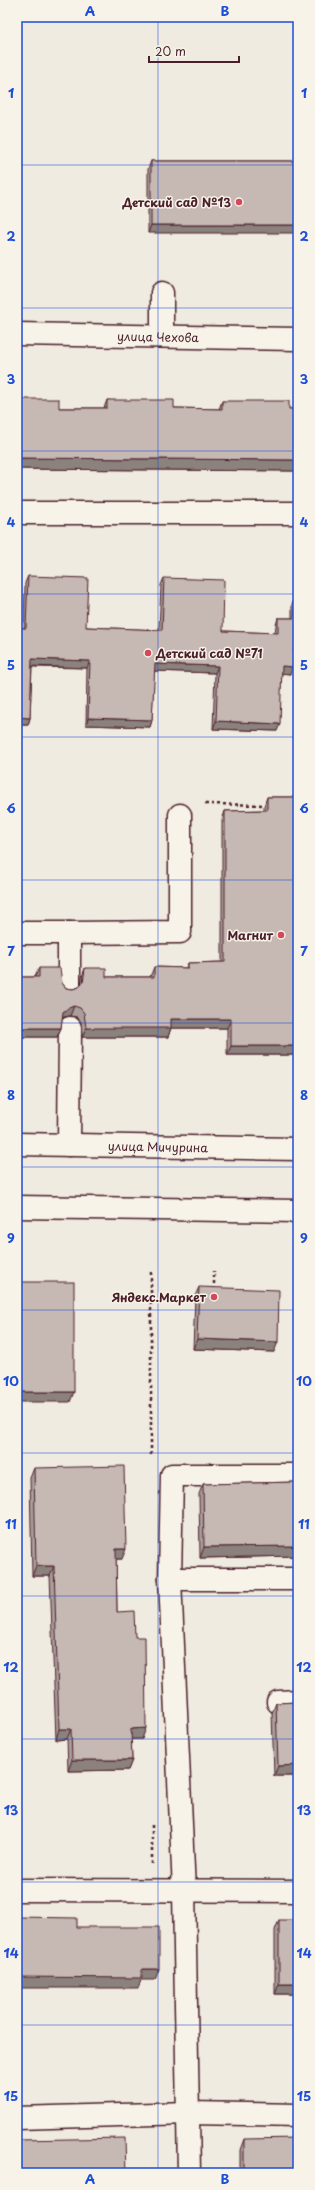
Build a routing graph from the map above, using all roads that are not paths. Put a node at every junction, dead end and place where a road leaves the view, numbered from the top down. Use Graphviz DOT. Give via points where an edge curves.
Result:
graph roads {
  1 [pos="162,293"];
  2 [pos="17,334"];
  3 [pos="162,336"];
  4 [pos="298,339"];
  5 [pos="17,513"];
  6 [pos="298,513"];
  7 [pos="180,815"];
  8 [pos="69,933"];
  9 [pos="17,934"];
  10 [pos="69,986"];
  11 [pos="70,1028"];
  12 [pos="17,1144"];
  13 [pos="69,1145"];
  14 [pos="298,1149"];
  15 [pos="17,1207"];
  16 [pos="298,1211"];
  17 [pos="298,1475"];
  18 [pos="170,1579"];
  19 [pos="298,1579"];
  20 [pos="17,1890"];
  21 [pos="184,1890"];
  22 [pos="298,1891"];
  23 [pos="189,2113"];
  24 [pos="298,2115"];
  25 [pos="17,2118"];
  26 [pos="190,2173"];
  1 -- 3 [label="street"];
  2 -- 3 [label="street, улица Чехова"];
  3 -- 4 [label="street, улица Чехова"];
  5 -- 6 [label="street"];
  7 -- 8 [label="street" via="180,932"];
  8 -- 9 [label="street"];
  8 -- 10 [label="street"];
  11 -- 13 [label="street"];
  12 -- 13 [label="street, улица Мичурина"];
  13 -- 14 [label="street, улица Мичурина"];
  15 -- 16 [label="street"];
  17 -- 18 [label="street" via="172,1475"];
  18 -- 19 [label="street"];
  18 -- 21 [label="street"];
  20 -- 21 [label="street"];
  21 -- 22 [label="street"];
  21 -- 23 [label="street"];
  23 -- 24 [label="street"];
  23 -- 25 [label="street"];
  23 -- 26 [label="street"];
}
